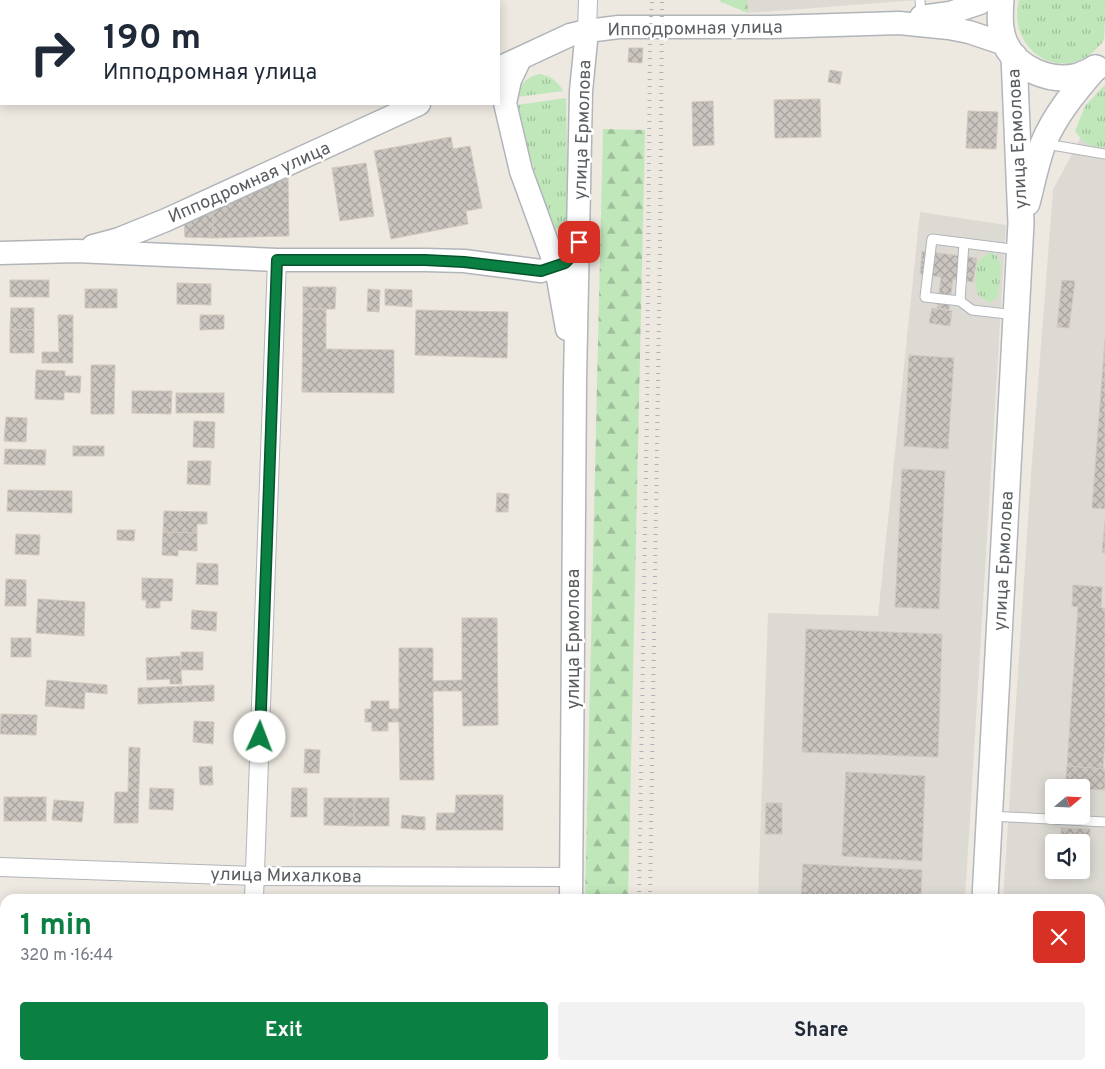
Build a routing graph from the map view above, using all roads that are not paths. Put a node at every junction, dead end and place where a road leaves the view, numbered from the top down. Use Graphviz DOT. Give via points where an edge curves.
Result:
graph roads {
  1 [pos="588,0"];
  2 [pos="984,0"];
  3 [pos="1002,0"];
  4 [pos="920,8"];
  5 [pos="899,23"];
  6 [pos="587,31"];
  7 [pos="1009,50"];
  8 [pos="520,58"];
  9 [pos="1100,64"];
  10 [pos="500,68"];
  11 [pos="417,105"];
  12 [pos="1044,144"];
  13 [pos="1105,154"];
  14 [pos="1021,222"];
  15 [pos="579,242"];
  16 [pos="964,243"];
  17 [pos="1019,250"];
  18 [pos="0,252"];
  19 [pos="76,252"];
  20 [pos="277,260"];
  21 [pos="556,267"];
  22 [pos="960,301"];
  23 [pos="1016,315"];
  24 [pos="575,380"];
  25 [pos="990,816"];
  26 [pos="1105,822"];
  27 [pos="0,867"];
  28 [pos="254,876"];
  29 [pos="571,888"];
  30 [pos="254,894"];
  31 [pos="985,894"];
  1 -- 6 [label="street, улица Ермолова"];
  2 -- 4 [label="street, Ипподромная улица" via="950,13"];
  3 -- 7 [label="main road, улица Ермолова" via="1000,17"];
  4 -- 5 [label="street, Ипподромная улица"];
  5 -- 6 [label="street, Ипподромная улица" via="619,27"];
  5 -- 7 [label="street, Ипподромная улица" via="949,28 977,35"];
  6 -- 8 [label="street, Ипподромная улица" via="570,35"];
  6 -- 15 [label="street, улица Ермолова" via="581,91"];
  7 -- 9 [label="main road, улица Ермолова" via="1023,65 1040,74 1059,78 1078,76"];
  7 -- 14 [label="main road, улица Ермолова"];
  8 -- 10 [label="street, Ипподромная улица"];
  8 -- 21 [label="street, улица Ермолова" via="510,80 505,103 521,171"];
  9 -- 12 [label="main road, улица Ермолова" via="1074,92"];
  11 -- 19 [label="street, Ипподромная улица" via="166,220"];
  12 -- 13 [label="lane"];
  12 -- 14 [label="main road, улица Ермолова"];
  14 -- 17 [label="main road, улица Ермолова"];
  15 -- 21 [label="street" via="571,257"];
  15 -- 24 [label="street, улица Ермолова"];
  16 -- 17 [label="lane"];
  16 -- 22 [label="lane"];
  16 -- 22 [label="lane" via="932,239 925,297"];
  17 -- 23 [label="main road, улица Ермолова"];
  18 -- 19 [label="street, Ипподромная улица"];
  19 -- 20 [label="street, Ипподромная улица"];
  20 -- 21 [label="street, Ипподромная улица" via="425,260 541,271"];
  20 -- 28 [label="street"];
  21 -- 24 [label="street, улица Ермолова"];
  22 -- 23 [label="lane" via="972,310"];
  23 -- 25 [label="main road, улица Ермолова"];
  24 -- 29 [label="street, улица Ермолова"];
  25 -- 26 [label="lane"];
  25 -- 31 [label="main road, улица Ермолова"];
  27 -- 28 [label="street, улица Михалкова"];
  28 -- 29 [label="street, улица Михалкова"];
  28 -- 30 [label="street"];
}
